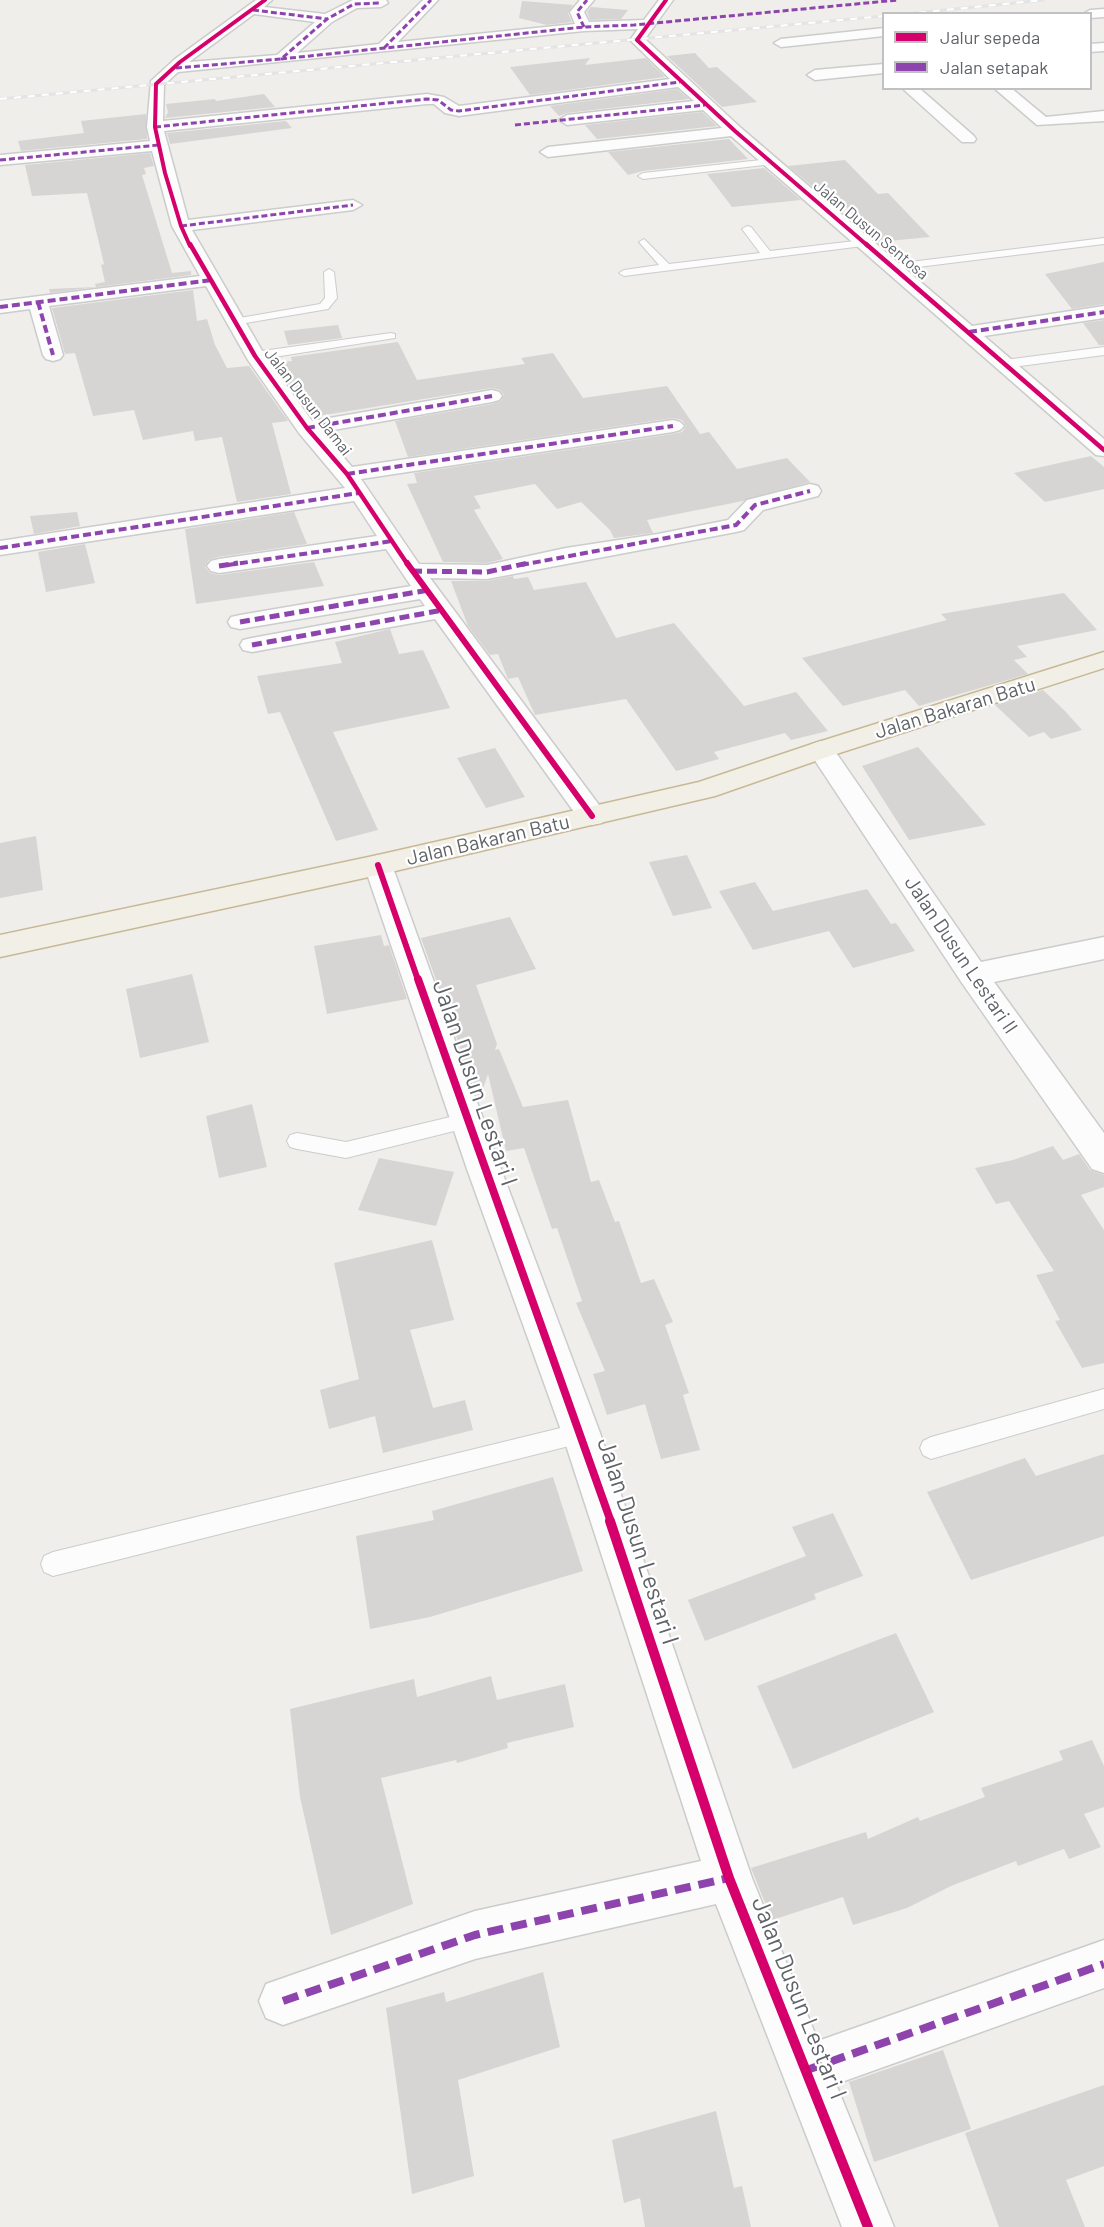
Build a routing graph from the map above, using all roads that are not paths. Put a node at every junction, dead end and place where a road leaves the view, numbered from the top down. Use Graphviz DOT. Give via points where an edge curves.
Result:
graph roads {
  1 [pos="266,0"];
  2 [pos="431,0"];
  3 [pos="587,0"];
  4 [pos="666,0"];
  5 [pos="381,3"];
  6 [pos="253,10"];
  7 [pos="327,19"];
  8 [pos="647,24"];
  9 [pos="584,27"];
  10 [pos="882,32"];
  11 [pos="781,43"];
  12 [pos="384,48"];
  13 [pos="281,58"];
  14 [pos="173,68"];
  15 [pos="882,68"];
  16 [pos="815,75"];
  17 [pos="680,82"];
  18 [pos="911,90"];
  19 [pos="1003,90"];
  20 [pos="705,105"];
  21 [pos="1104,116"];
  22 [pos="515,125"];
  23 [pos="735,131"];
  24 [pos="157,136"];
  25 [pos="968,139"];
  26 [pos="548,152"];
  27 [pos="0,160"];
  28 [pos="770,162"];
  29 [pos="643,176"];
  30 [pos="353,205"];
  31 [pos="181,226"];
  32 [pos="747,229"];
  33 [pos="1104,241"];
  34 [pos="644,242"];
  35 [pos="863,243"];
  36 [pos="767,255"];
  37 [pos="666,267"];
  38 [pos="894,267"];
  39 [pos="328,272"];
  40 [pos="624,273"];
  41 [pos="212,280"];
  42 [pos="38,302"];
  43 [pos="0,307"];
  44 [pos="1104,312"];
  45 [pos="234,322"];
  46 [pos="969,332"];
  47 [pos="391,336"];
  48 [pos="1104,351"];
  49 [pos="53,355"];
  50 [pos="255,356"];
  51 [pos="1005,364"];
  52 [pos="492,396"];
  53 [pos="673,426"];
  54 [pos="307,428"];
  55 [pos="1104,450"];
  56 [pos="353,484"];
  57 [pos="810,491"];
  58 [pos="392,541"];
  59 [pos="0,548"];
  60 [pos="219,566"];
  61 [pos="412,571"];
  62 [pos="429,590"];
  63 [pos="443,610"];
  64 [pos="240,622"];
  65 [pos="252,645"];
  66 [pos="1104,660"];
  67 [pos="820,750"];
  68 [pos="592,816"];
  69 [pos="378,865"];
  70 [pos="0,946"];
  71 [pos="1104,948"];
  72 [pos="973,975"];
  73 [pos="467,1121"];
  74 [pos="297,1141"];
  75 [pos="1104,1159"];
  76 [pos="1104,1399"];
  77 [pos="581,1433"];
  78 [pos="932,1448"];
  79 [pos="53,1564"];
  80 [pos="729,1878"];
  81 [pos="1104,1964"];
  82 [pos="283,2001"];
  83 [pos="807,2070"];
  84 [pos="868,2227"];
  1 -- 6 [label="street, Jalan Dusun Damai"];
  2 -- 12 [label="street"];
  3 -- 9 [label="street" via="578,12"];
  4 -- 8 [label="street"];
  5 -- 7 [label="street" via="354,4"];
  6 -- 7 [label="street"];
  6 -- 14 [label="street, Jalan Dusun Damai"];
  7 -- 13 [label="street"];
  8 -- 9 [label="street"];
  8 -- 17 [label="street, Jalan Dusun Sentosa" via="637,40"];
  9 -- 12 [label="street"];
  10 -- 11 [label="street"];
  12 -- 13 [label="street"];
  13 -- 14 [label="street"];
  14 -- 24 [label="street, Jalan Dusun Damai" via="156,84"];
  15 -- 16 [label="street"];
  17 -- 20 [label="street, Jalan Dusun Sentosa"];
  17 -- 24 [label="street" via="459,111 427,99"];
  18 -- 25 [label="street"];
  19 -- 21 [label="street" via="1043,122"];
  20 -- 22 [label="street"];
  20 -- 23 [label="street, Jalan Dusun Sentosa"];
  23 -- 26 [label="street"];
  23 -- 28 [label="street, Jalan Dusun Sentosa"];
  24 -- 27 [label="street"];
  24 -- 31 [label="street, Jalan Dusun Damai"];
  28 -- 29 [label="lane"];
  28 -- 35 [label="street, Jalan Dusun Sentosa"];
  30 -- 31 [label="street"];
  31 -- 41 [label="street, Jalan Dusun Damai"];
  32 -- 36 [label="lane"];
  33 -- 38 [label="lane"];
  34 -- 37 [label="lane"];
  35 -- 36 [label="lane"];
  35 -- 38 [label="street, Jalan Dusun Sentosa"];
  36 -- 37 [label="lane"];
  37 -- 40 [label="lane"];
  38 -- 46 [label="street, Jalan Dusun Sentosa"];
  39 -- 45 [label="lane" via="331,298 324,307"];
  41 -- 42 [label="street"];
  41 -- 45 [label="street, Jalan Dusun Damai"];
  42 -- 43 [label="street"];
  42 -- 49 [label="street"];
  44 -- 46 [label="street"];
  45 -- 50 [label="street, Jalan Dusun Damai"];
  46 -- 51 [label="street, Jalan Dusun Sentosa"];
  47 -- 50 [label="lane"];
  48 -- 51 [label="lane"];
  50 -- 54 [label="street, Jalan Dusun Damai"];
  51 -- 55 [label="street, Jalan Dusun Sentosa"];
  52 -- 54 [label="street"];
  53 -- 56 [label="street"];
  54 -- 56 [label="street, Jalan Dusun Damai"];
  56 -- 58 [label="street, Jalan Dusun Damai"];
  56 -- 59 [label="street"];
  57 -- 61 [label="street" via="755,505 736,525 658,541 487,572"];
  58 -- 60 [label="street"];
  58 -- 61 [label="street, Jalan Dusun Damai"];
  61 -- 62 [label="street, Jalan Dusun Damai"];
  62 -- 63 [label="street, Jalan Dusun Damai"];
  62 -- 64 [label="street"];
  63 -- 65 [label="street"];
  63 -- 68 [label="street, Jalan Dusun Damai"];
  66 -- 67 [label="highway, Jalan Bakaran Batu"];
  67 -- 68 [label="highway, Jalan Bakaran Batu" via="705,790"];
  67 -- 72 [label="street, Jalan Dusun Lestari II"];
  68 -- 69 [label="highway, Jalan Bakaran Batu"];
  69 -- 70 [label="highway, Jalan Bakaran Batu"];
  69 -- 73 [label="street, Jalan Dusun Lestari I"];
  71 -- 72 [label="street"];
  72 -- 75 [label="street, Jalan Dusun Lestari II"];
  73 -- 74 [label="lane" via="346,1150"];
  73 -- 77 [label="street, Jalan Dusun Lestari I"];
  76 -- 78 [label="lane"];
  77 -- 79 [label="lane"];
  77 -- 80 [label="street, Jalan Dusun Lestari I"];
  80 -- 82 [label="street" via="476,1935"];
  80 -- 83 [label="street, Jalan Dusun Lestari I"];
  81 -- 83 [label="street"];
  83 -- 84 [label="street, Jalan Dusun Lestari I"];
}
